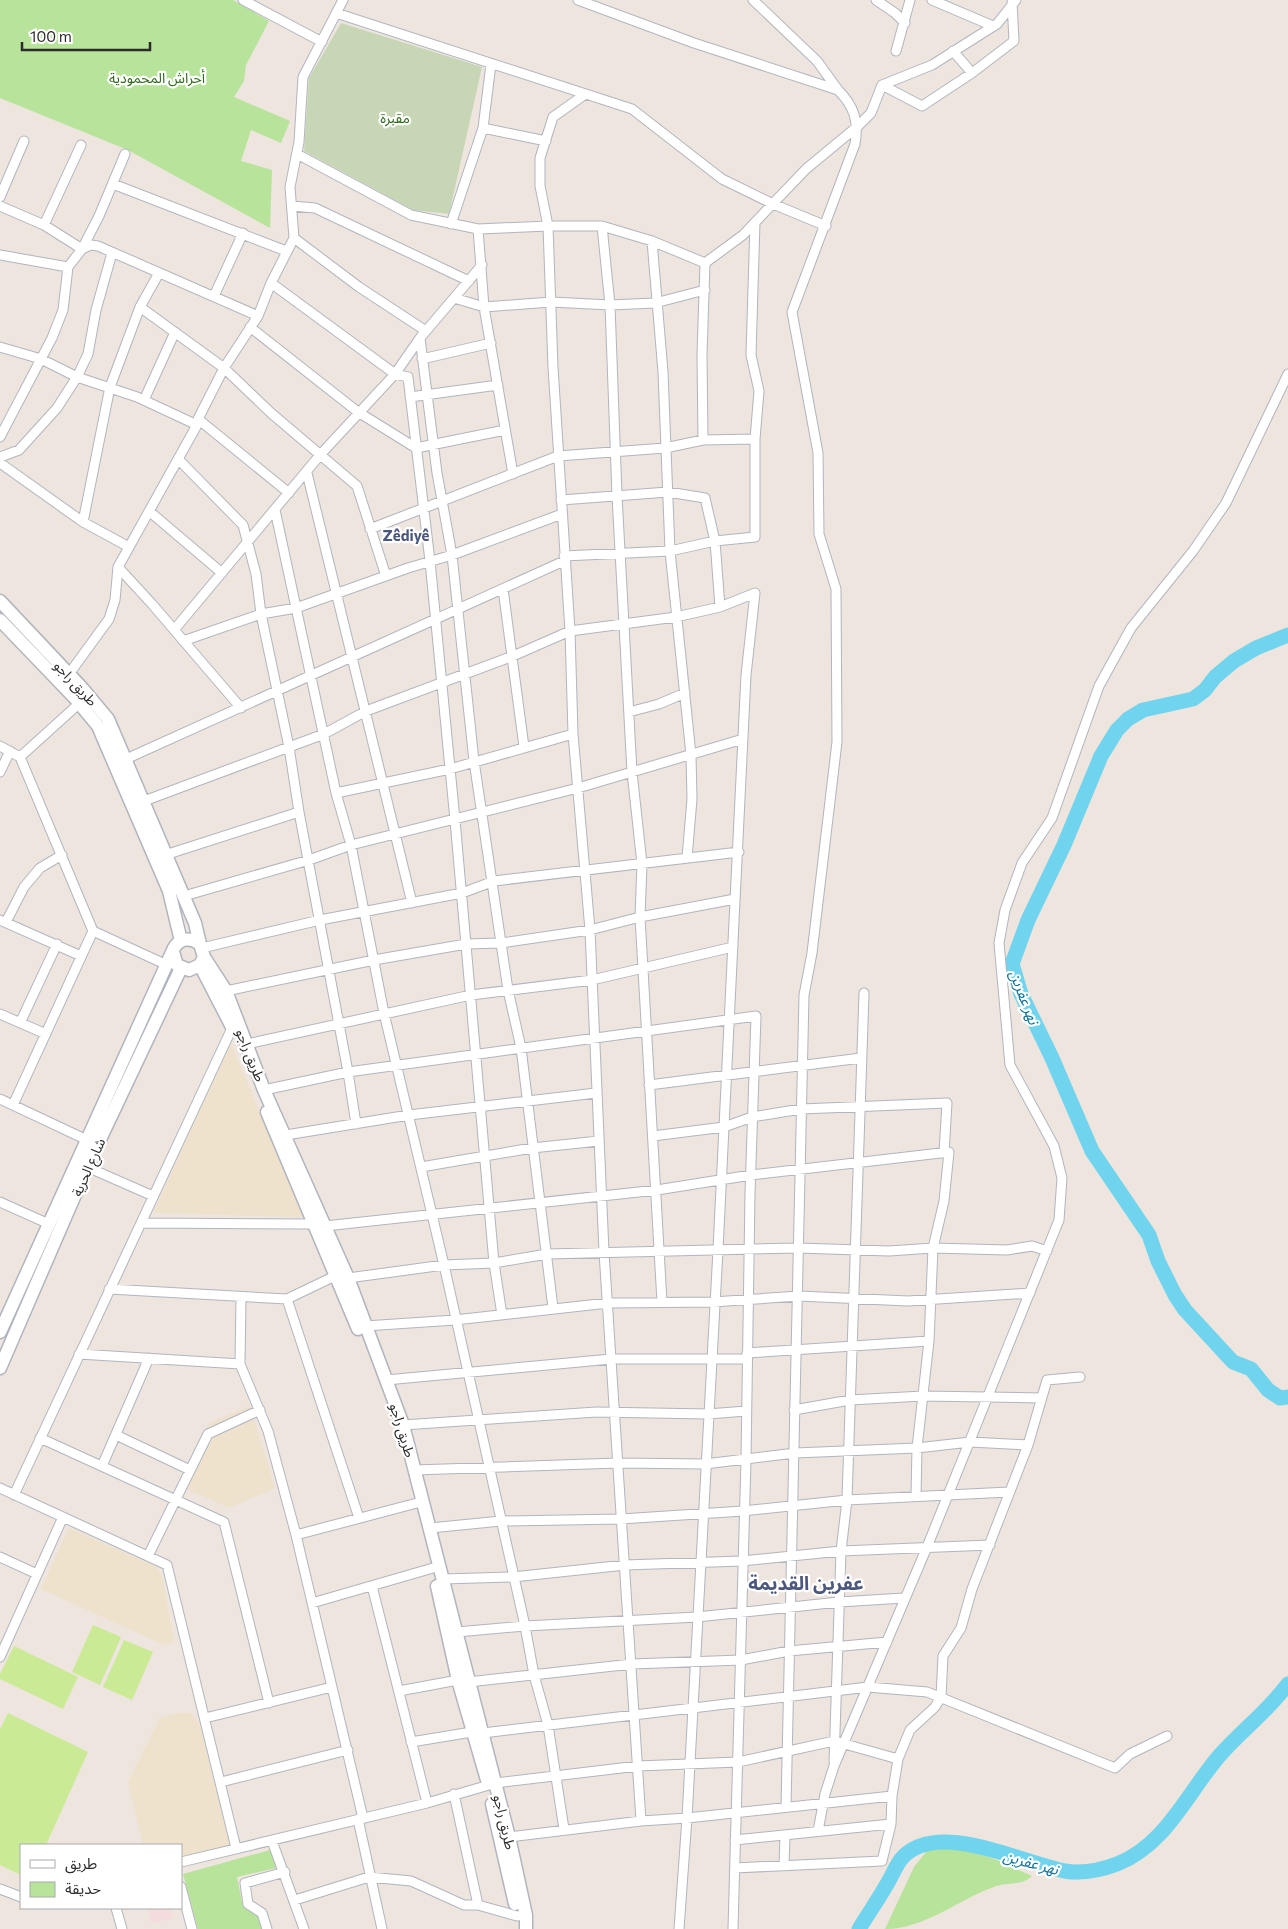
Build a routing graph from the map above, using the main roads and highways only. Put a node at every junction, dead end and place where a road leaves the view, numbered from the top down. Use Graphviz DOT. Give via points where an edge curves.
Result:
graph roads {
  1 [pos="0,601"];
  2 [pos="0,620"];
  3 [pos="84,699"];
  4 [pos="182,940"];
  5 [pos="173,952"];
  6 [pos="201,954"];
  7 [pos="181,968"];
  8 [pos="114,1094"];
  9 [pos="69,1194"];
  10 [pos="319,1225"];
  11 [pos="0,1332"];
  12 [pos="0,1368"];
  13 [pos="463,1681"];
  14 [pos="492,1784"];
  15 [pos="520,1920"];
  16 [pos="526,1929"];
  1 -- 3 [label="main road, طريق راجو" via="69,674"];
  2 -- 3 [label="main road, طريق راجو"];
  3 -- 4 [label="main road, طريق راجو" via="150,844 169,891"];
  3 -- 6 [label="main road, طريق راجو" via="108,719 195,923"];
  4 -- 5 [label="main road"];
  4 -- 6 [label="main road" via="191,939"];
  5 -- 7 [label="main road" via="174,961"];
  5 -- 8 [label="main road, شارع الحرية"];
  6 -- 7 [label="main road" via="193,970"];
  6 -- 10 [label="main road, طريق راجو"];
  6 -- 10 [label="main road, طريق راجو" via="226,991 264,1090 286,1135"];
  7 -- 8 [label="main road, شارع الحرية"];
  8 -- 9 [label="main road, شارع الحرية" via="87,1140"];
  8 -- 9 [label="main road, شارع الحرية" via="87,1167"];
  9 -- 11 [label="main road, شارع الحرية" via="49,1224"];
  9 -- 12 [label="main road, شارع الحرية"];
  10 -- 13 [label="main road, طريق راجو" via="335,1276 394,1418"];
  10 -- 13 [label="main road, طريق راجو" via="348,1278 403,1425 457,1632"];
  13 -- 14 [label="main road, طريق راجو"];
  14 -- 15 [label="main road, طريق راجو"];
  14 -- 15 [label="main road, طريق راجو" via="509,1837"];
  15 -- 16 [label="main road, طريق راجو"];
}
